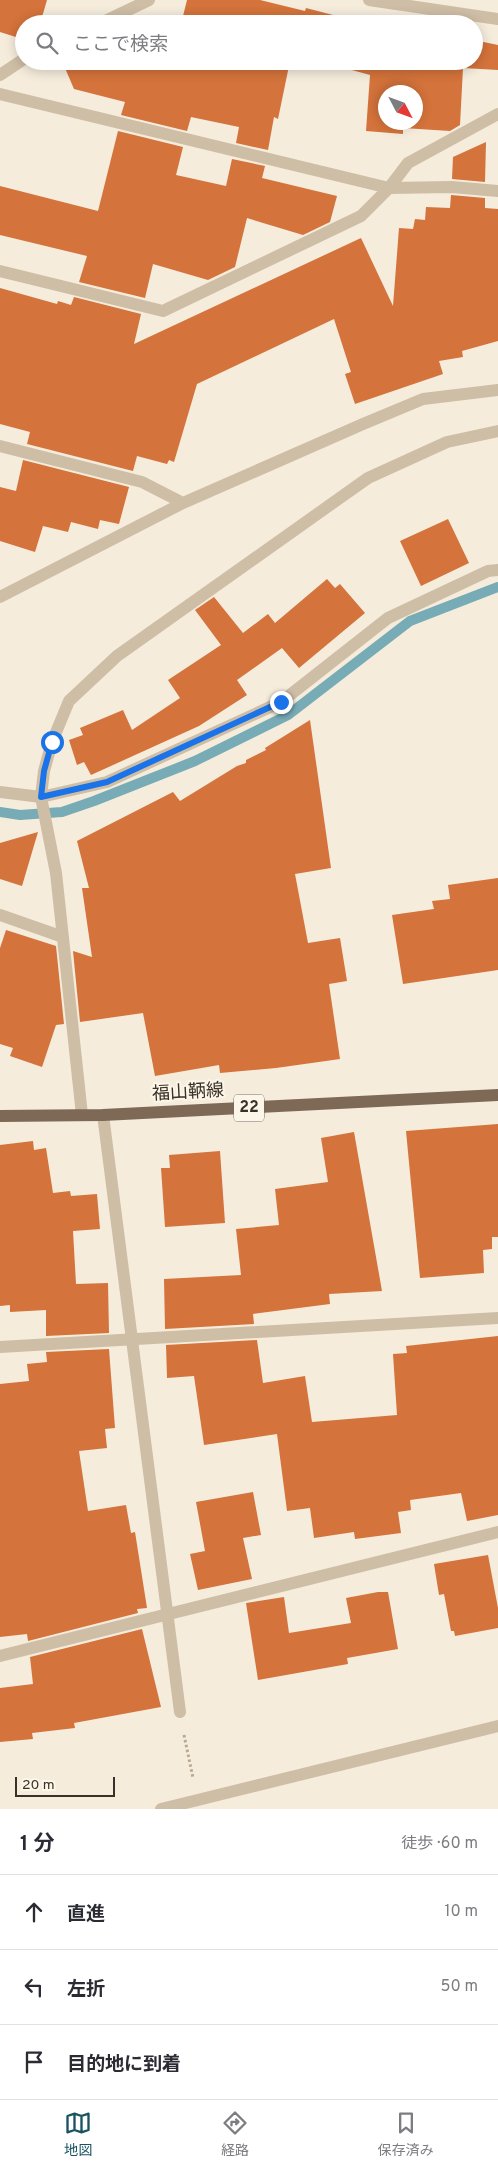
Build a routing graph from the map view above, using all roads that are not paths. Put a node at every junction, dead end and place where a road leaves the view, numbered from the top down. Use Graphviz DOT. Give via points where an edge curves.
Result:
graph roads {
  1 [pos="149,0"];
  2 [pos="369,0"];
  3 [pos="118,15"];
  4 [pos="471,15"];
  5 [pos="483,17"];
  6 [pos="498,19"];
  7 [pos="15,65"];
  8 [pos="0,75"];
  9 [pos="0,94"];
  10 [pos="498,114"];
  11 [pos="389,188"];
  12 [pos="498,191"];
  13 [pos="0,271"];
  14 [pos="498,390"];
  15 [pos="498,431"];
  16 [pos="0,446"];
  17 [pos="183,504"];
  18 [pos="498,570"];
  19 [pos="0,597"];
  20 [pos="0,792"];
  21 [pos="43,808"];
  22 [pos="0,914"];
  23 [pos="63,937"];
  24 [pos="498,1095"];
  25 [pos="82,1115"];
  26 [pos="103,1115"];
  27 [pos="0,1116"];
  28 [pos="498,1318"];
  29 [pos="131,1340"];
  30 [pos="0,1346"];
  31 [pos="498,1532"];
  32 [pos="166,1616"];
  33 [pos="0,1656"];
  34 [pos="180,1712"];
  35 [pos="498,1726"];
  36 [pos="161,1809"];
  1 -- 3 [label="street"];
  2 -- 4 [label="street"];
  5 -- 6 [label="street"];
  7 -- 8 [label="street"];
  9 -- 11 [label="street"];
  10 -- 11 [label="street" via="408,163"];
  11 -- 12 [label="street" via="452,187"];
  11 -- 13 [label="street" via="361,216 163,311"];
  14 -- 17 [label="street" via="423,399"];
  15 -- 21 [label="street" via="447,442 368,478 116,656 70,701 52,742 44,771"];
  16 -- 17 [label="street" via="142,482"];
  17 -- 19 [label="street"];
  18 -- 21 [label="street" via="488,571 388,618 281,702"];
  20 -- 21 [label="street"];
  21 -- 23 [label="street" via="56,873"];
  22 -- 23 [label="street"];
  23 -- 25 [label="street"];
  24 -- 26 [label="main road, 福山鞆線 / 22"];
  25 -- 26 [label="main road, 福山鞆線 / 22"];
  25 -- 27 [label="main road, 福山鞆線 / 22"];
  26 -- 29 [label="street"];
  28 -- 29 [label="street"];
  29 -- 30 [label="street"];
  29 -- 32 [label="street"];
  31 -- 32 [label="street"];
  32 -- 33 [label="street"];
  32 -- 34 [label="street"];
  35 -- 36 [label="street"];
}
